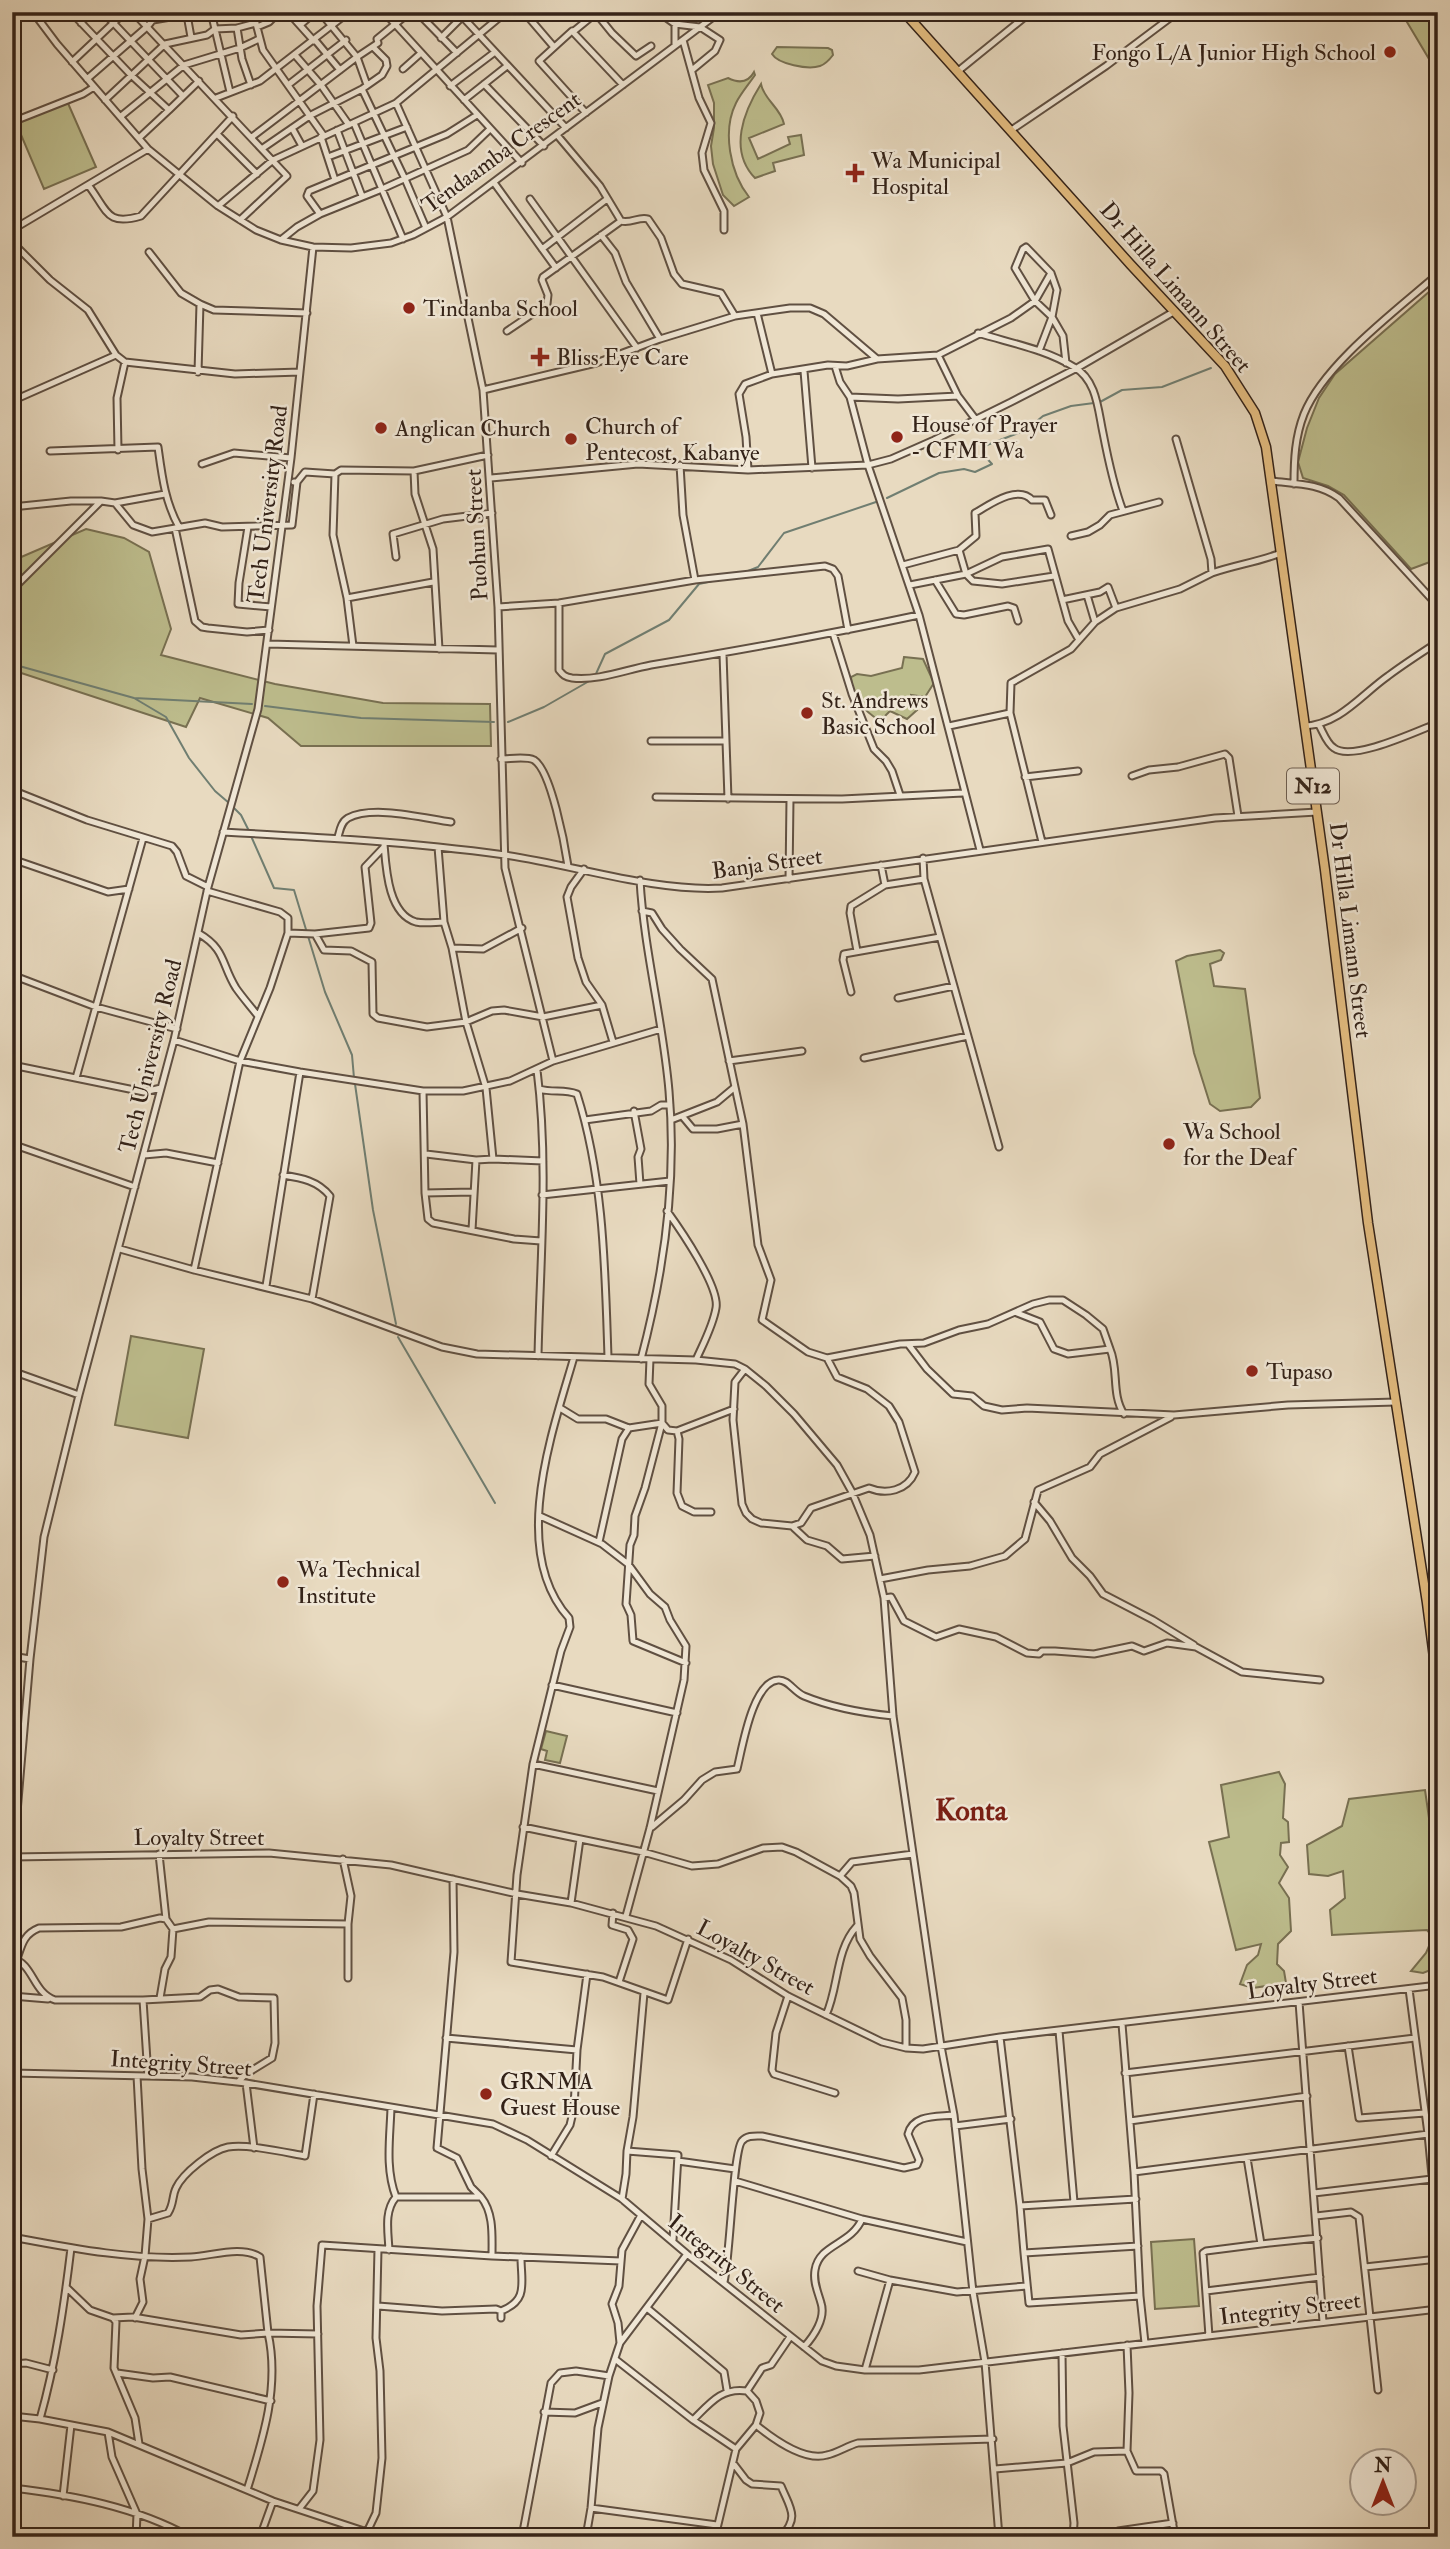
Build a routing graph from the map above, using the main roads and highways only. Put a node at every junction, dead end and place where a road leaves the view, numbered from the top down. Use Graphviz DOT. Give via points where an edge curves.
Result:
graph roads {
  1 [pos="904,12"];
  2 [pos="1438,1689"];
  1 -- 2 [label="highway, Dr Hilla Limann Street / N12" via="1225,366 1255,413 1266,446 1368,1223"];
}
